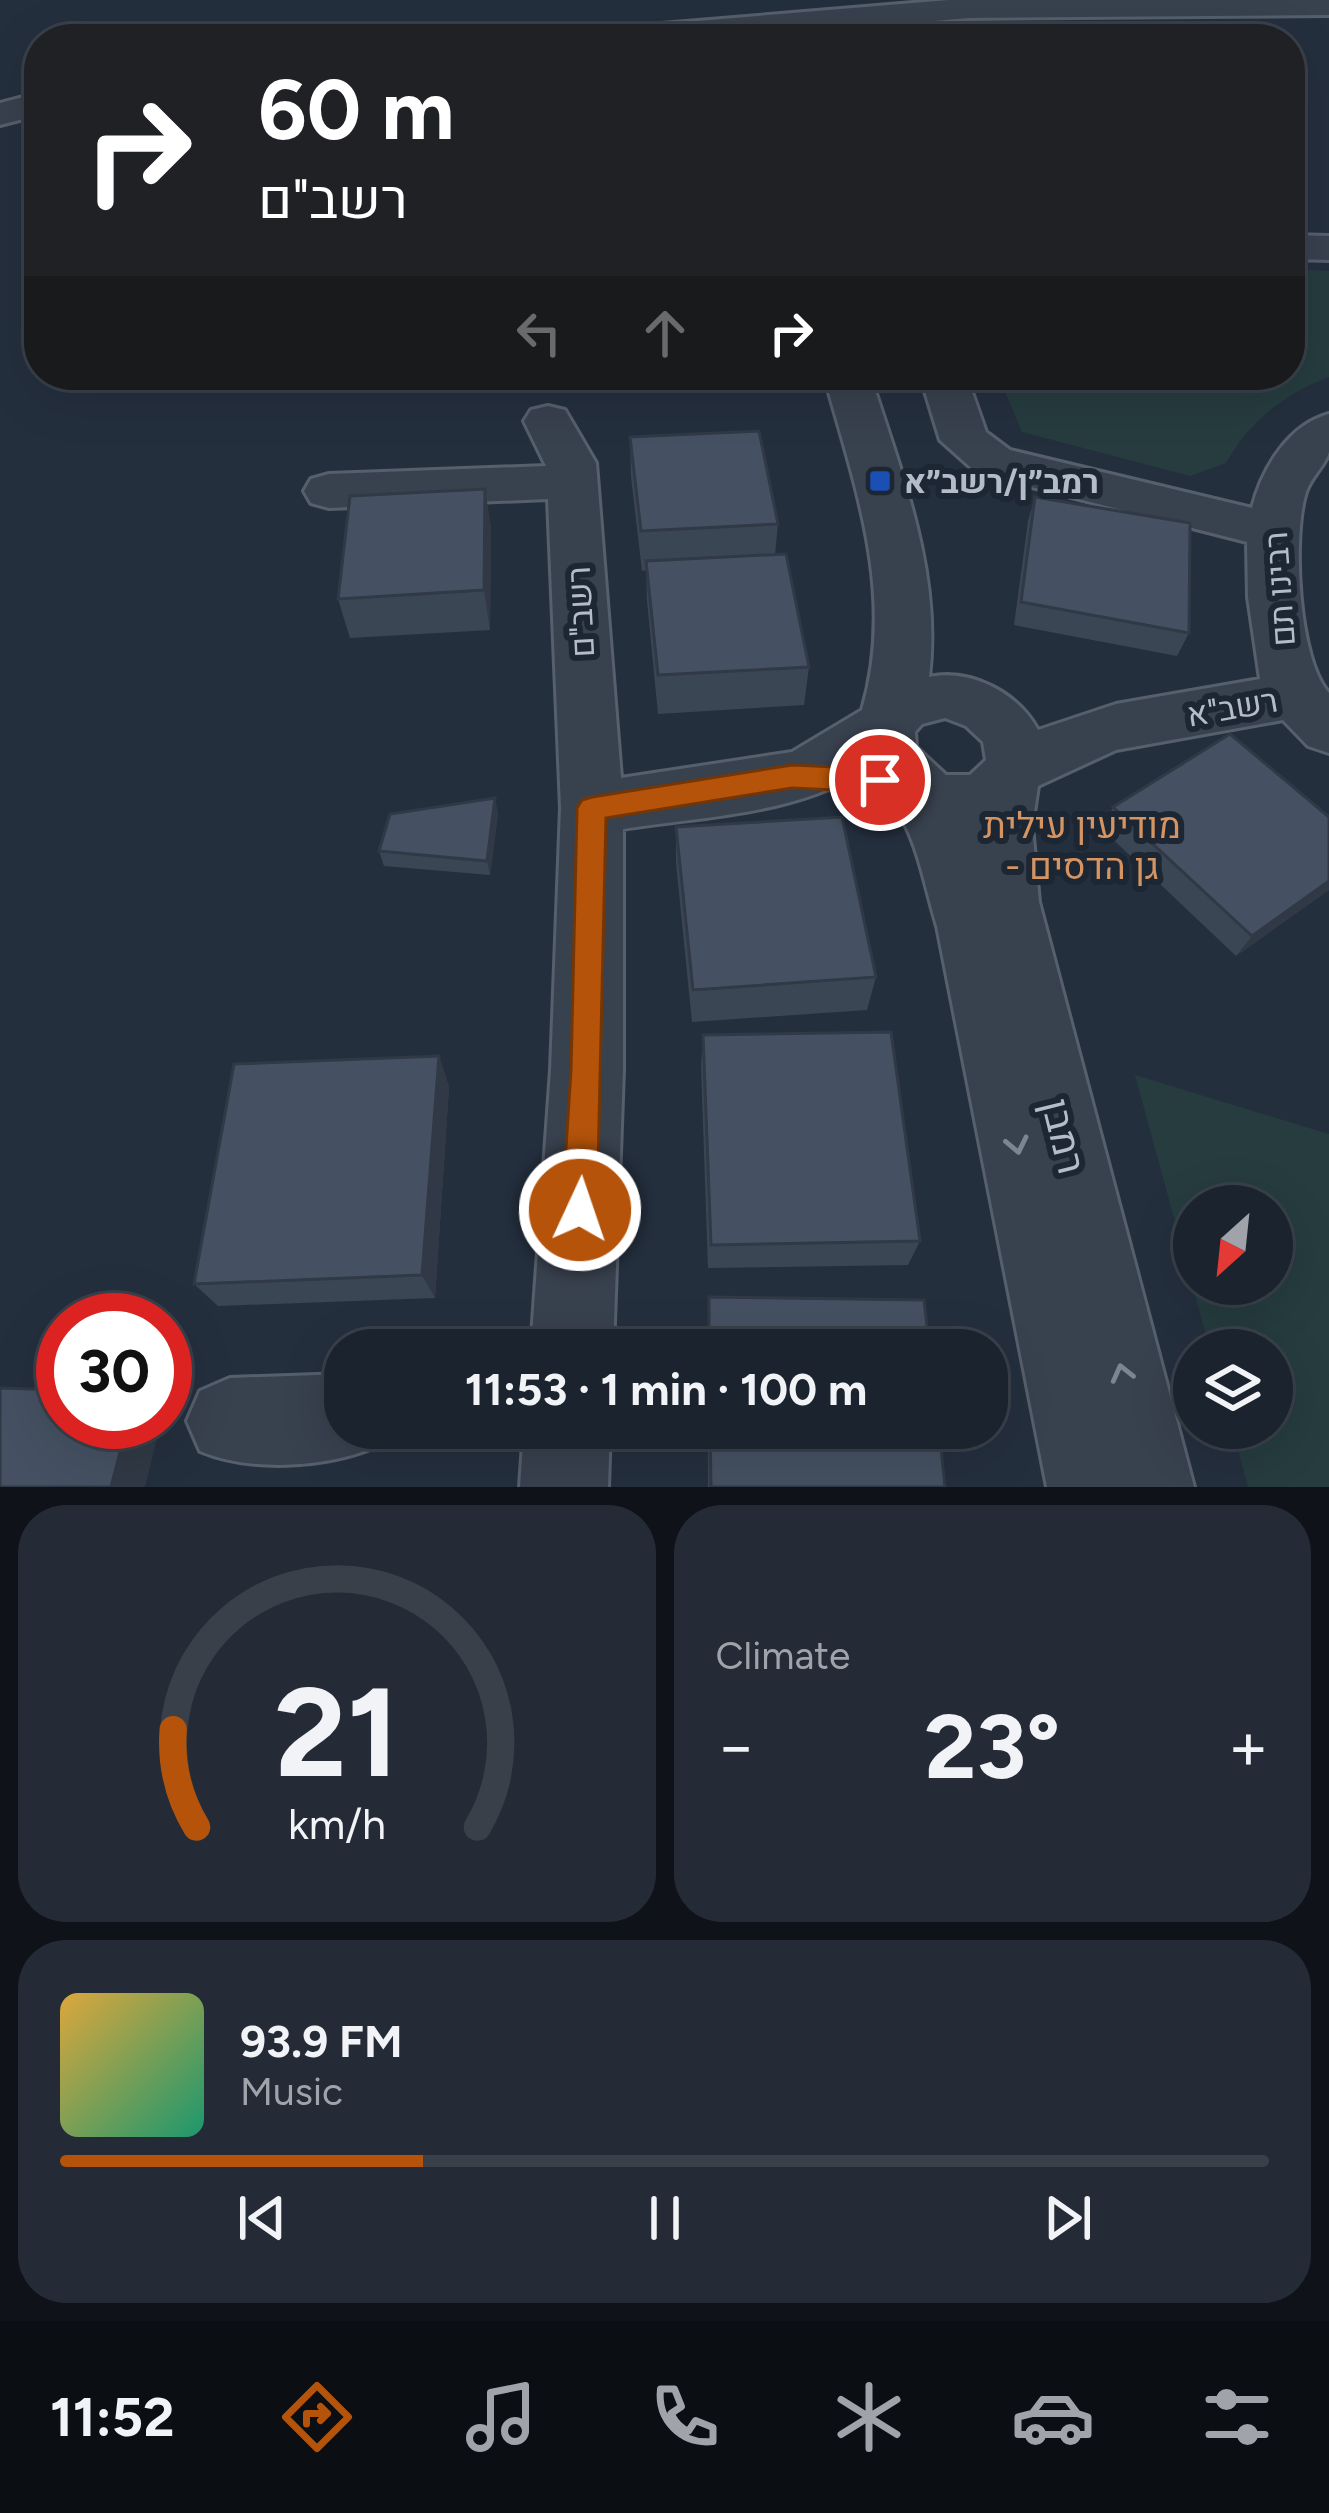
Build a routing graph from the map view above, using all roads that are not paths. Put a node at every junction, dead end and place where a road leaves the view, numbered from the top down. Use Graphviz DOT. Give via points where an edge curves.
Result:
graph roads {
  1 [pos="1329,5"];
  2 [pos="779,24"];
  3 [pos="851,390"];
  4 [pos="948,390"];
  5 [pos="548,421"];
  6 [pos="1329,429"];
  7 [pos="572,482"];
  8 [pos="329,491"];
  9 [pos="1273,531"];
  10 [pos="905,586"];
  11 [pos="983,707"];
  12 [pos="1313,712"];
  13 [pos="888,721"];
  14 [pos="1121,726"];
  15 [pos="1012,775"];
  16 [pos="792,777"];
  17 [pos="913,788"];
  18 [pos="592,808"];
  19 [pos="573,1329"];
  20 [pos="324,1418"];
  21 [pos="230,1421"];
  22 [pos="566,1449"];
  23 [pos="564,1487"];
  24 [pos="1091,1487"];
  25 [pos="1150,1487"];
  1 -- 2 [label="street" via="969,8"];
  3 -- 10 [label="street"];
  4 -- 9 [label="street" via="964,440 994,462"];
  5 -- 7 [label="street, רשב\"ם" via="571,463"];
  6 -- 9 [label="street, רבינו תם" via="1286,473"];
  7 -- 8 [label="street"];
  7 -- 18 [label="street, רשב\"ם"];
  9 -- 12 [label="street, רבינו תם" via="1282,646"];
  10 -- 11 [label="street"];
  10 -- 13 [label="street" via="908,639"];
  11 -- 13 [label="street" via="928,697"];
  11 -- 14 [label="street, רשב\"א" via="1051,724"];
  11 -- 15 [label="street" via="1013,737"];
  12 -- 14 [label="street, רשב\"א"];
  13 -- 16 [label="street" via="820,768"];
  13 -- 17 [label="street" via="883,750"];
  14 -- 15 [label="street, רשב\"א" via="1040,753"];
  15 -- 17 [label="street" via="978,800 938,799"];
  25 -- 15 [label="street, רמבן, one-way" via="1006,902 1000,826"];
  16 -- 17 [label="street"];
  16 -- 18 [label="street"];
  17 -- 24 [label="street, רמבן, one-way" via="943,841 970,926"];
  18 -- 19 [label="street, רשב\"ם"];
  20 -- 21 [label="street"];
  22 -- 23 [label="street"];
}
